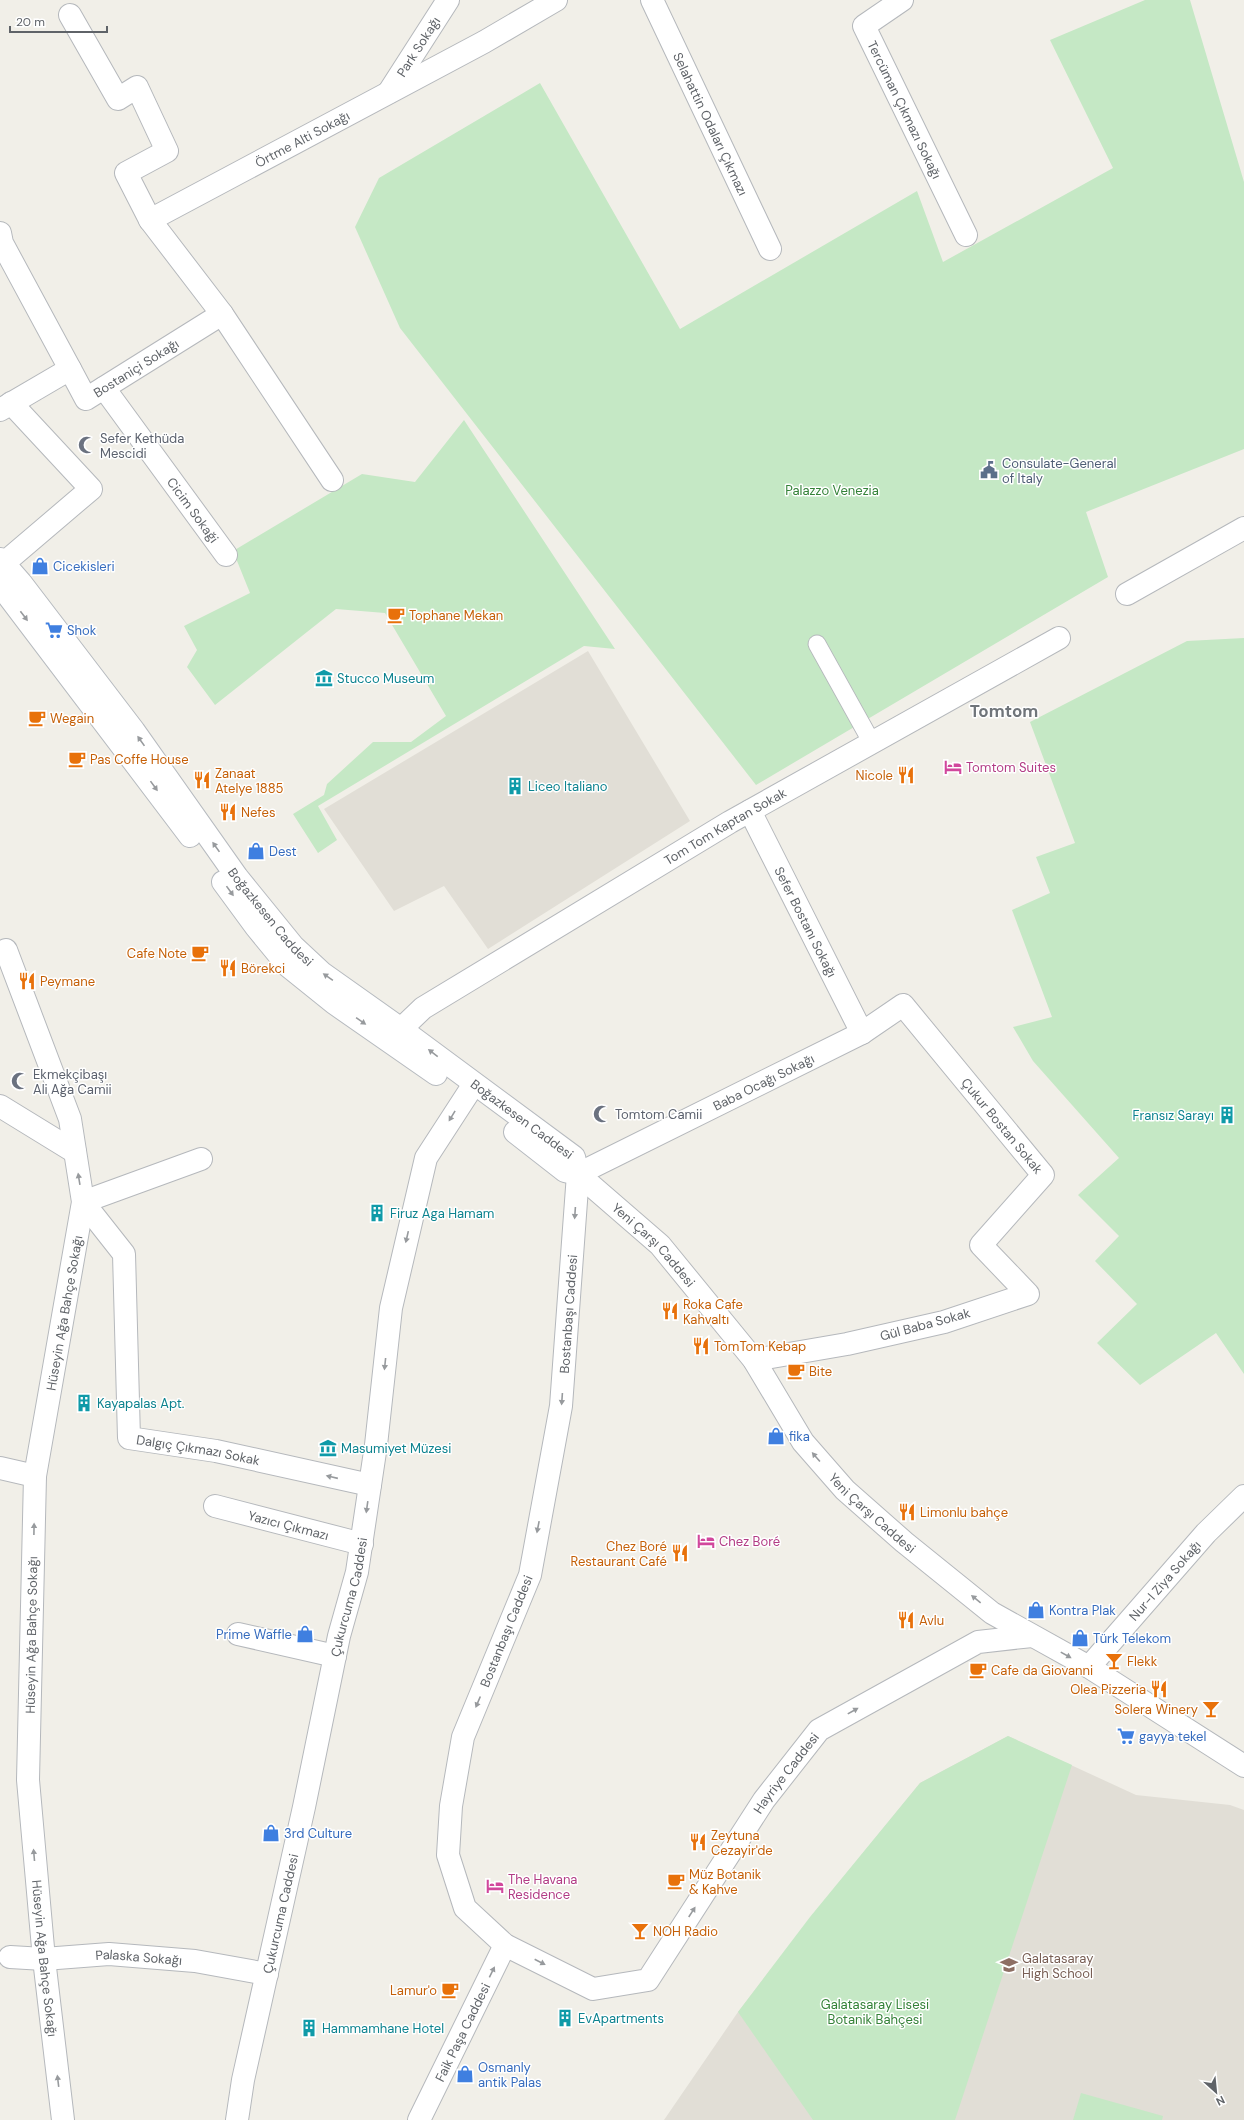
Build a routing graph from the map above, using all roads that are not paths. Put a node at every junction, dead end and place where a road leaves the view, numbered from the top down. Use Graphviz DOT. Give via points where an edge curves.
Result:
graph roads {
  1 [pos="448,0"];
  2 [pos="556,0"];
  3 [pos="652,0"];
  4 [pos="902,0"];
  5 [pos="70,15"];
  6 [pos="388,93"];
  7 [pos="150,220"];
  8 [pos="0,233"];
  9 [pos="966,235"];
  10 [pos="770,249"];
  11 [pos="222,314"];
  12 [pos="70,369"];
  13 [pos="104,388"];
  14 [pos="6,406"];
  15 [pos="332,480"];
  16 [pos="1244,528"];
  17 [pos="226,555"];
  18 [pos="2,561"];
  19 [pos="0,585"];
  20 [pos="1127,594"];
  21 [pos="1059,638"];
  22 [pos="817,644"];
  23 [pos="872,743"];
  24 [pos="750,811"];
  25 [pos="6,950"];
  26 [pos="903,1005"];
  27 [pos="401,1029"];
  28 [pos="862,1033"];
  29 [pos="470,1089"];
  30 [pos="0,1106"];
  31 [pos="75,1152"];
  32 [pos="201,1159"];
  33 [pos="578,1174"];
  34 [pos="83,1202"];
  35 [pos="981,1245"];
  36 [pos="754,1360"];
  37 [pos="0,1468"];
  38 [pos="35,1476"];
  39 [pos="370,1485"];
  40 [pos="1244,1496"];
  41 [pos="215,1506"];
  42 [pos="362,1544"];
  43 [pos="992,1613"];
  44 [pos="238,1634"];
  45 [pos="1032,1636"];
  46 [pos="978,1642"];
  47 [pos="335,1656"];
  48 [pos="1089,1667"];
  49 [pos="1242,1761"];
  50 [pos="505,1945"];
  51 [pos="10,1957"];
  52 [pos="44,1959"];
  53 [pos="267,1974"];
  54 [pos="63,2120"];
  55 [pos="237,2120"];
  56 [pos="420,2120"];
  1 -- 6 [label="street, Park Sokağı"];
  2 -- 6 [label="street, Örtme Alti Sokağı"];
  3 -- 10 [label="street, Selahattin Odaları Çıkmazı"];
  4 -- 9 [label="street, Tercüman Çıkmazı Sokağı" via="864,26"];
  5 -- 7 [label="street" via="118,99 137,87 167,151 126,173"];
  6 -- 7 [label="street, Örtme Alti Sokağı"];
  7 -- 11 [label="street"];
  8 -- 12 [label="street" via="2,243"];
  11 -- 13 [label="street, Bostaniçi Sokağı"];
  11 -- 15 [label="street"];
  12 -- 13 [label="street, Bostaniçi Sokağı" via="86,399"];
  12 -- 14 [label="street"];
  13 -- 17 [label="street, Cicim Sokaği"];
  14 -- 18 [label="street" via="91,489"];
  16 -- 20 [label="street"];
  27 -- 18 [label="street, Boğazkesen Caddesi, one-way" via="322,973 292,946 237,877 134,731"];
  19 -- 29 [label="street, Boğazkesen Caddesi, one-way" via="148,779 256,927 288,966 334,1002"];
  21 -- 23 [label="street, Tom Tom Kaptan Sokak"];
  22 -- 23 [label="lane"];
  23 -- 24 [label="street, Tom Tom Kaptan Sokak"];
  24 -- 27 [label="street, Tom Tom Kaptan Sokak" via="423,1008"];
  24 -- 28 [label="street, Sefer Bostanı Sokağı"];
  25 -- 31 [label="street, Hüseyin Ağa Bahçe Sokağı" via="70,1119"];
  26 -- 28 [label="street, Baba Ocağı Sokağı"];
  26 -- 35 [label="street, Çukur Bostan Sokak" via="1043,1175"];
  29 -- 27 [label="street, Boğazkesen Caddesi, one-way"];
  28 -- 33 [label="street, Baba Ocağı Sokağı"];
  29 -- 33 [label="street, Boğazkesen Caddesi" via="565,1171"];
  29 -- 39 [label="street, Çukurcuma Caddesi, one-way" via="426,1158 391,1308"];
  30 -- 31 [label="street"];
  34 -- 31 [label="street, Hüseyin Ağa Bahçe Sokağı, one-way"];
  32 -- 34 [label="street"];
  33 -- 36 [label="street, Yeni Çarşı Caddesi" via="660,1245"];
  33 -- 50 [label="street, Bostanbaşı Caddesi, one-way" via="561,1406 530,1575 463,1737 451,1806 448,1855 465,1908"];
  34 -- 38 [label="street, Hüseyin Ağa Bahçe Sokağı"];
  39 -- 34 [label="street, Dalgıç Çıkmazı Sokak, one-way" via="216,1451 129,1438 124,1254"];
  35 -- 36 [label="street, Gül Baba Sokak" via="1028,1294 944,1322 847,1344"];
  43 -- 36 [label="street, Yeni Çarşı Caddesi, one-way" via="904,1542 845,1490 803,1442"];
  37 -- 38 [label="street"];
  52 -- 38 [label="street, Hüseyin Ağa Bahçe Sokağı, one-way" via="28,1780"];
  39 -- 42 [label="street, Çukurcuma Caddesi, one-way"];
  40 -- 48 [label="street, Nur-I Ziya Sokağı" via="1206,1533"];
  41 -- 42 [label="street, Yazıcı Çıkmazı"];
  42 -- 47 [label="street, Çukurcuma Caddesi"];
  43 -- 45 [label="street, Yeni Çarşı Caddesi"];
  43 -- 46 [label="street"];
  44 -- 47 [label="street"];
  45 -- 46 [label="street, Hayriye Caddesi"];
  45 -- 48 [label="street, Yeni Çarşı Caddesi, one-way"];
  50 -- 46 [label="street, Hayriye Caddesi, one-way" via="593,1989 648,1980 764,1800 819,1730"];
  47 -- 53 [label="street, Çukurcuma Caddesi"];
  48 -- 49 [label="street, Yeni Çarşı Caddesi"];
  56 -- 50 [label="street, Faik Paşa Caddesi, one-way"];
  51 -- 52 [label="street, Palaska Sokağı"];
  52 -- 53 [label="street, Palaska Sokağı" via="109,1954 195,1961"];
  54 -- 52 [label="street, Hüseyin Ağa Bahçe Sokağı, one-way"];
  53 -- 55 [label="street, Çukurcuma Caddesi" via="243,2080"];
}
